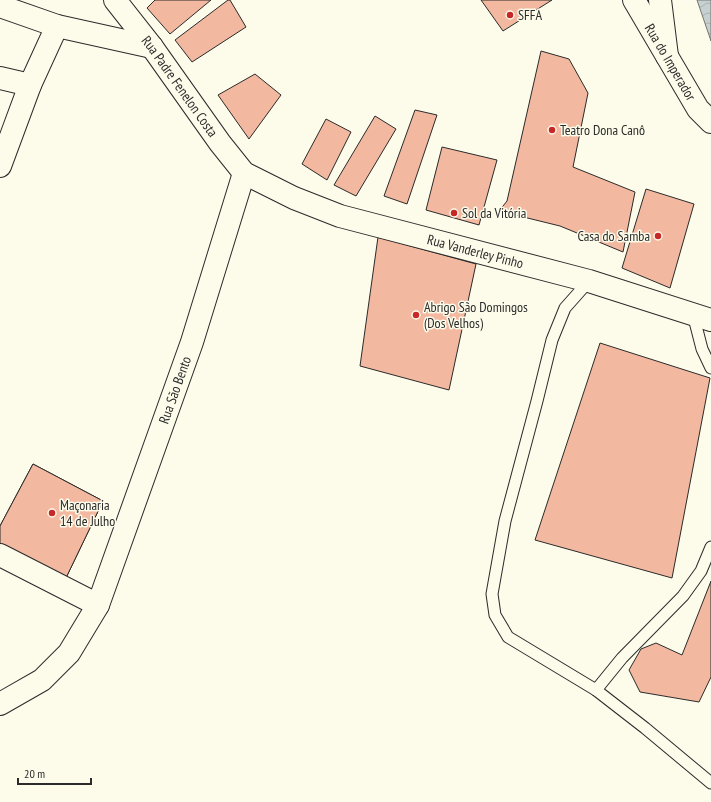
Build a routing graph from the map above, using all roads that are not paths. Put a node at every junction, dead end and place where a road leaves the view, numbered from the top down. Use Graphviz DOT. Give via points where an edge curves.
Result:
graph roads {
  1 [pos="115,0"];
  2 [pos="634,0"];
  3 [pos="660,0"];
  4 [pos="0,6"];
  5 [pos="57,26"];
  6 [pos="152,47"];
  7 [pos="667,56"];
  8 [pos="0,78"];
  9 [pos="30,85"];
  10 [pos="711,122"];
  11 [pos="0,166"];
  12 [pos="244,173"];
  13 [pos="589,281"];
  14 [pos="702,317"];
  15 [pos="711,368"];
  16 [pos="711,547"];
  17 [pos="0,555"];
  18 [pos="98,605"];
  19 [pos="596,690"];
  20 [pos="0,704"];
  21 [pos="711,783"];
  1 -- 6 [label="main road, Rua Padre Fenelon Costa"];
  2 -- 7 [label="main road, Rua do Imperador"];
  3 -- 7 [label="main road"];
  4 -- 5 [label="main road"];
  5 -- 6 [label="main road"];
  5 -- 9 [label="main road"];
  6 -- 12 [label="main road, Rua Padre Fenelon Costa"];
  7 -- 10 [label="main road, Rua do Imperador" via="698,109"];
  8 -- 9 [label="main road"];
  9 -- 11 [label="main road"];
  12 -- 13 [label="main road, Rua Vanderley Pinho" via="294,198 340,216"];
  12 -- 18 [label="main road, Rua São Bento" via="192,342"];
  13 -- 14 [label="main road, Rua Vanderley Pinho"];
  13 -- 19 [label="lane" via="565,308 552,340 504,520 492,594 495,615 508,637"];
  14 -- 15 [label="lane" via="702,349"];
  16 -- 19 [label="lane" via="701,571 683,596 622,658"];
  17 -- 18 [label="main road"];
  18 -- 20 [label="main road, Rua São Bento" via="69,653 42,680"];
  19 -- 21 [label="lane"];
}
